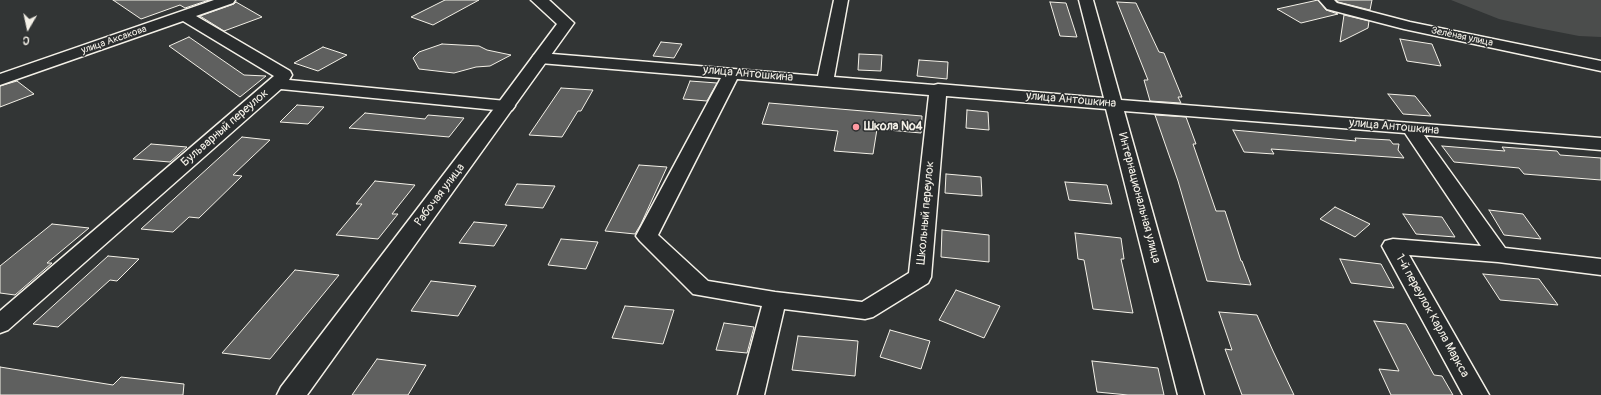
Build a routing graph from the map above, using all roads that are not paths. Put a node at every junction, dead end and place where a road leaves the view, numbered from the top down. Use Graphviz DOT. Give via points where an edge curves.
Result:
graph roads {
  1 [pos="228,0"];
  2 [pos="539,0"];
  3 [pos="841,0"];
  4 [pos="1086,0"];
  5 [pos="1326,0"];
  6 [pos="184,15"];
  7 [pos="540,58"];
  8 [pos="1601,66"];
  9 [pos="732,73"];
  10 [pos="0,80"];
  11 [pos="826,80"];
  12 [pos="277,84"];
  13 [pos="938,89"];
  14 [pos="1114,104"];
  15 [pos="506,106"];
  16 [pos="1410,128"];
  17 [pos="1601,144"];
  18 [pos="1498,255"];
  19 [pos="1601,267"];
  20 [pos="775,300"];
  21 [pos="0,324"];
  22 [pos="291,395"];
  23 [pos="751,395"];
  24 [pos="1191,395"];
  25 [pos="1476,395"];
  1 -- 6 [label="street, улица Аксакова"];
  2 -- 7 [label="street, Рабочая улица" via="566,23"];
  3 -- 11 [label="street"];
  4 -- 14 [label="street, Интернациональная улица"];
  5 -- 8 [label="street, Зелёная улица" via="1332,6 1409,26"];
  6 -- 10 [label="street, улица Аксакова"];
  6 -- 12 [label="street" via="284,75"];
  7 -- 9 [label="street, улица Антошкина"];
  7 -- 15 [label="street, Рабочая улица"];
  9 -- 11 [label="street, улица Антошкина"];
  9 -- 20 [label="street, Школьный переулок" via="647,236 701,288"];
  11 -- 13 [label="street, улица Антошкина"];
  12 -- 15 [label="street, Бульварный переулок"];
  12 -- 21 [label="street, Бульварный переулок"];
  13 -- 14 [label="street, улица Антошкина"];
  13 -- 20 [label="street, Школьный переулок" via="920,277 865,311"];
  14 -- 16 [label="street, улица Антошкина"];
  14 -- 24 [label="street, Интернациональная улица"];
  15 -- 22 [label="street, Рабочая улица"];
  16 -- 17 [label="street, улица Антошкина"];
  16 -- 18 [label="street"];
  18 -- 19 [label="street, 1-й переулок Карла Маркса"];
  18 -- 25 [label="street, 1-й переулок Карла Маркса" via="1393,246"];
  20 -- 23 [label="street"];
}
